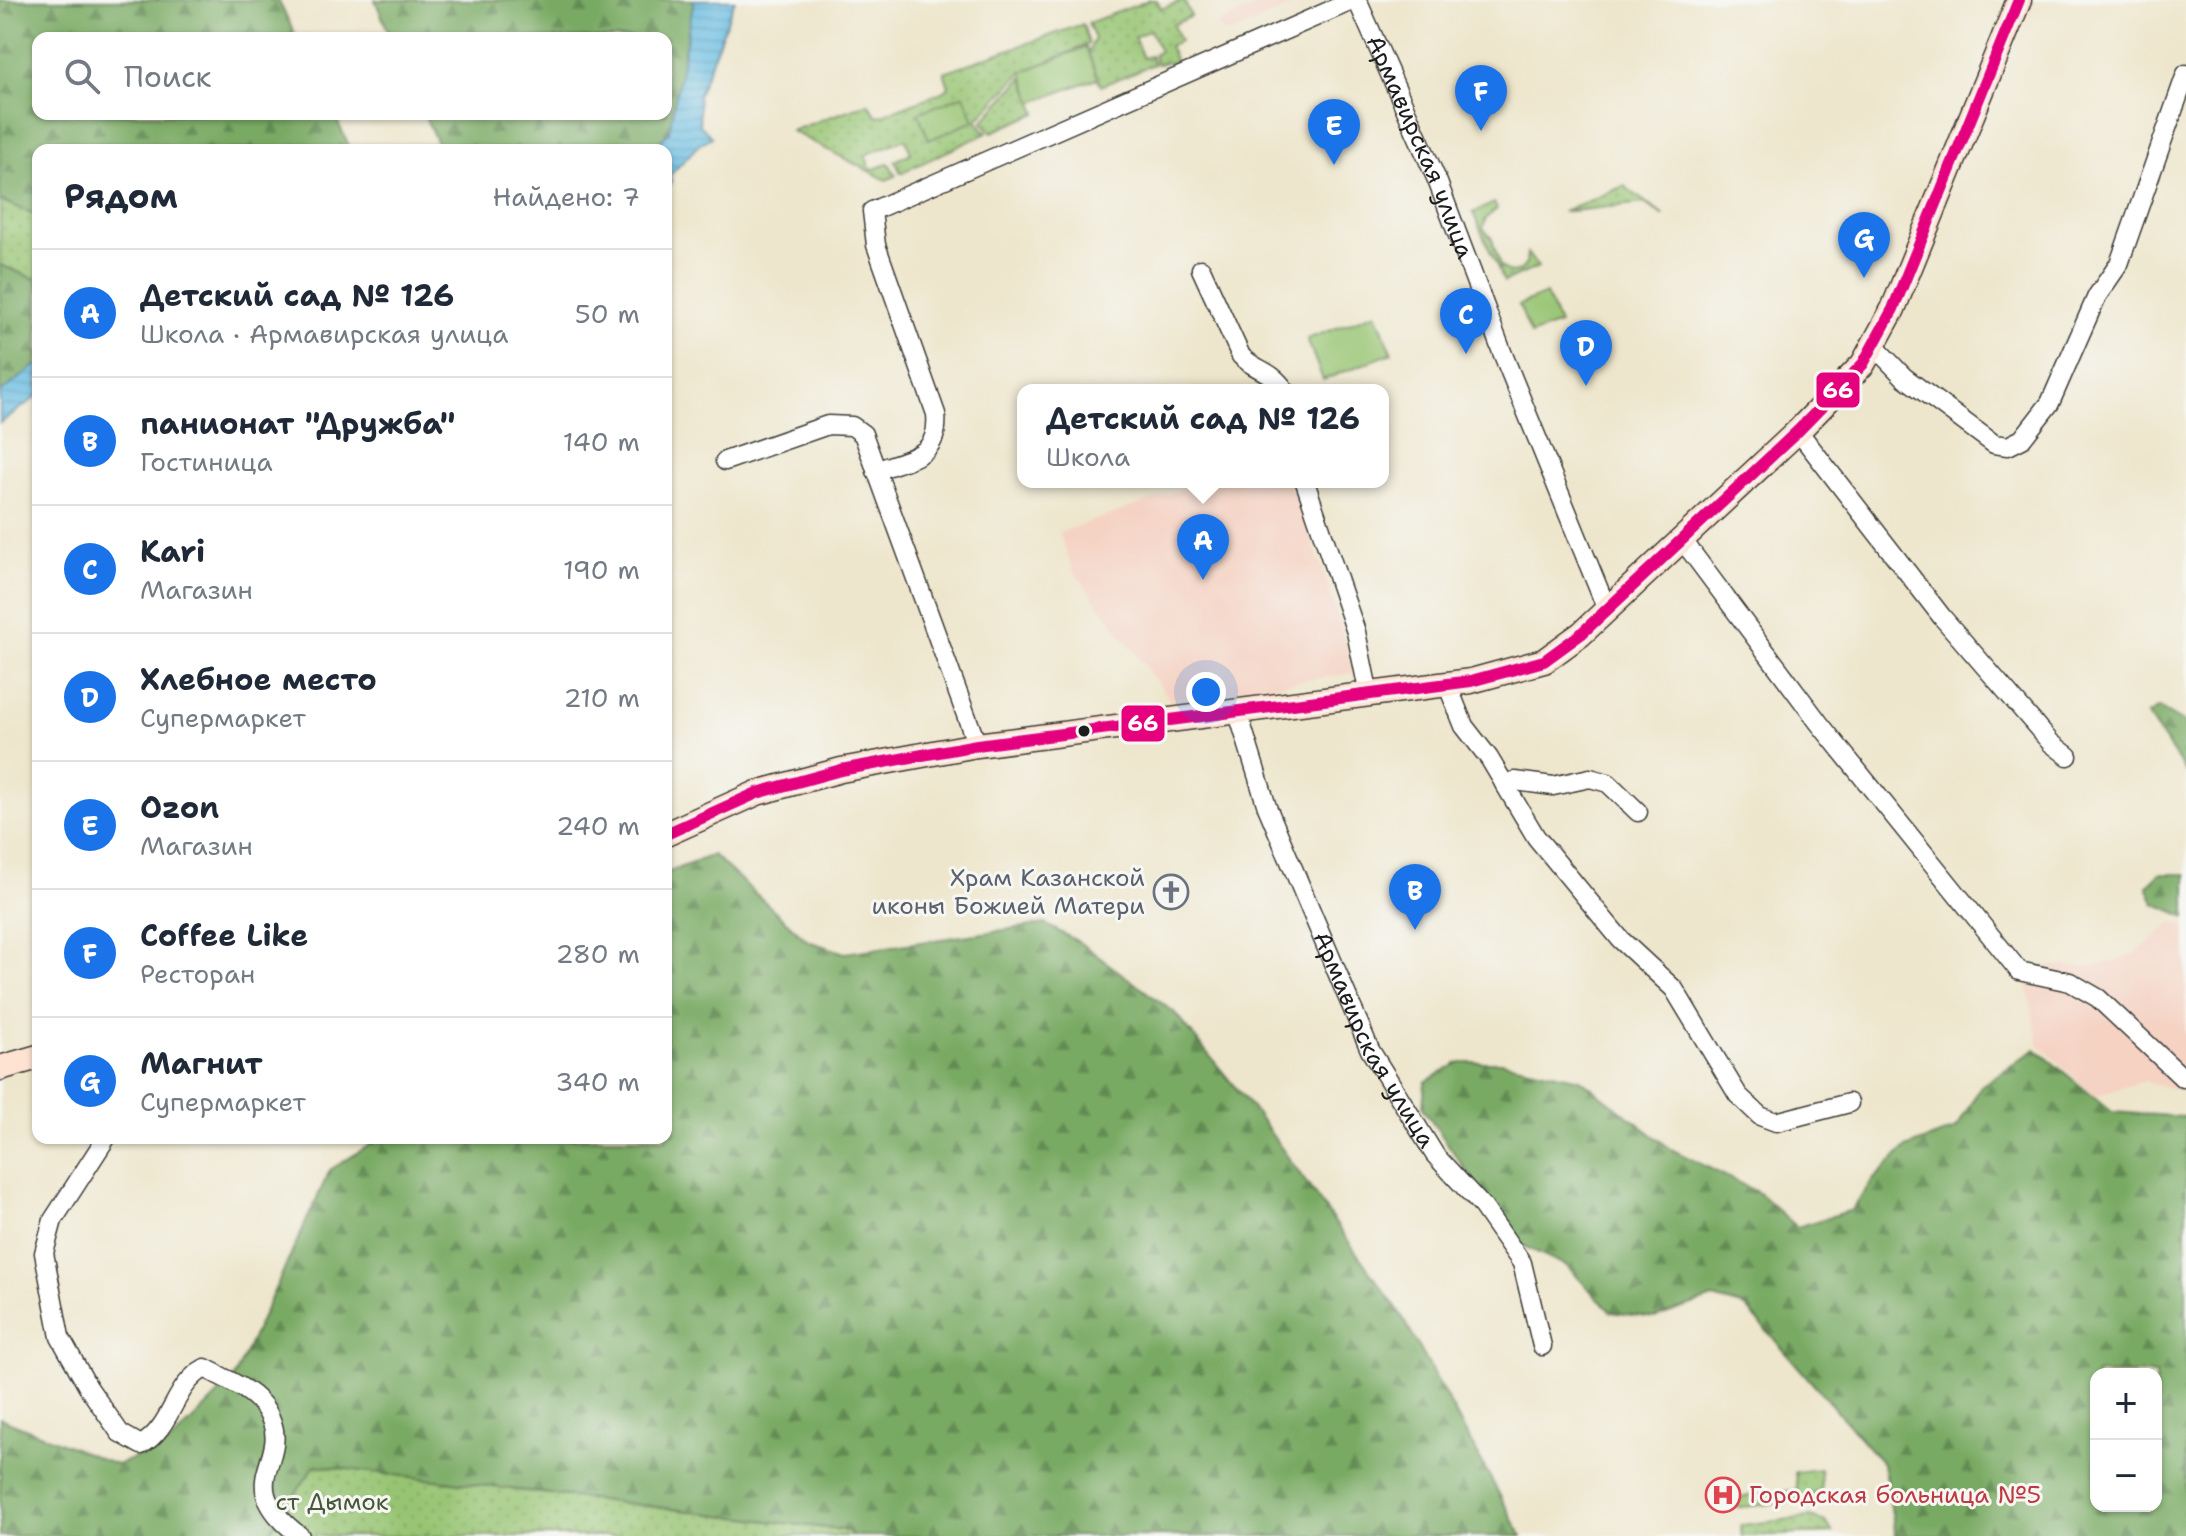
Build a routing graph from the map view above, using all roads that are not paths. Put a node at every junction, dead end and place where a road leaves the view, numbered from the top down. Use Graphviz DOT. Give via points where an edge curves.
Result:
graph roads {
  1 [pos="1356,0"];
  2 [pos="2019,0"];
  3 [pos="2186,74"];
  4 [pos="1201,269"];
  5 [pos="1874,346"];
  6 [pos="1280,384"];
  7 [pos="1798,431"];
  8 [pos="725,461"];
  9 [pos="876,471"];
  10 [pos="1307,488"];
  11 [pos="1681,538"];
  12 [pos="1606,607"];
  13 [pos="1447,684"];
  14 [pos="1369,695"];
  15 [pos="1237,710"];
  16 [pos="977,745"];
  17 [pos="2068,756"];
  18 [pos="1504,784"];
  19 [pos="1638,812"];
  20 [pos="672,831"];
  21 [pos="32,1059"];
  22 [pos="0,1068"];
  23 [pos="2183,1078"];
  24 [pos="1849,1103"];
  25 [pos="102,1144"];
  26 [pos="1542,1346"];
  27 [pos="300,1536"];
  1 -- 9 [label="street, Армавирская улица" via="872,211 876,245 936,414 938,434 929,450"];
  1 -- 12 [label="street, Армавирская улица" via="1437,180"];
  2 -- 5 [label="main road"];
  3 -- 5 [label="street" via="2119,264 2097,296 2050,403 2022,439 2008,446 1994,444 1904,377"];
  4 -- 6 [label="street" via="1241,356 1266,369"];
  5 -- 7 [label="main road"];
  7 -- 11 [label="main road"];
  7 -- 17 [label="street" via="1942,617"];
  8 -- 9 [label="street" via="840,424 863,434"];
  9 -- 16 [label="street"];
  10 -- 14 [label="street" via="1356,632"];
  11 -- 12 [label="main road"];
  11 -- 23 [label="street" via="1819,723 2019,971 2070,982 2098,998"];
  12 -- 13 [label="main road" via="1544,661"];
  13 -- 14 [label="main road"];
  13 -- 18 [label="street" via="1464,726"];
  14 -- 15 [label="main road"];
  15 -- 16 [label="main road"];
  15 -- 26 [label="street, Армавирская улица" via="1267,807 1370,1050 1435,1155 1483,1207 1522,1263"];
  16 -- 20 [label="main road" via="798,779"];
  18 -- 19 [label="street" via="1553,786 1590,778 1608,783"];
  18 -- 24 [label="street" via="1536,837 1621,940 1674,989 1738,1095 1760,1116 1776,1122"];
  21 -- 22 [label="main road"];
  25 -- 27 [label="street" via="59,1210 44,1253 60,1337 115,1425 141,1445 168,1419 190,1376 205,1368 241,1388 265,1408 274,1429 265,1495"];
}
